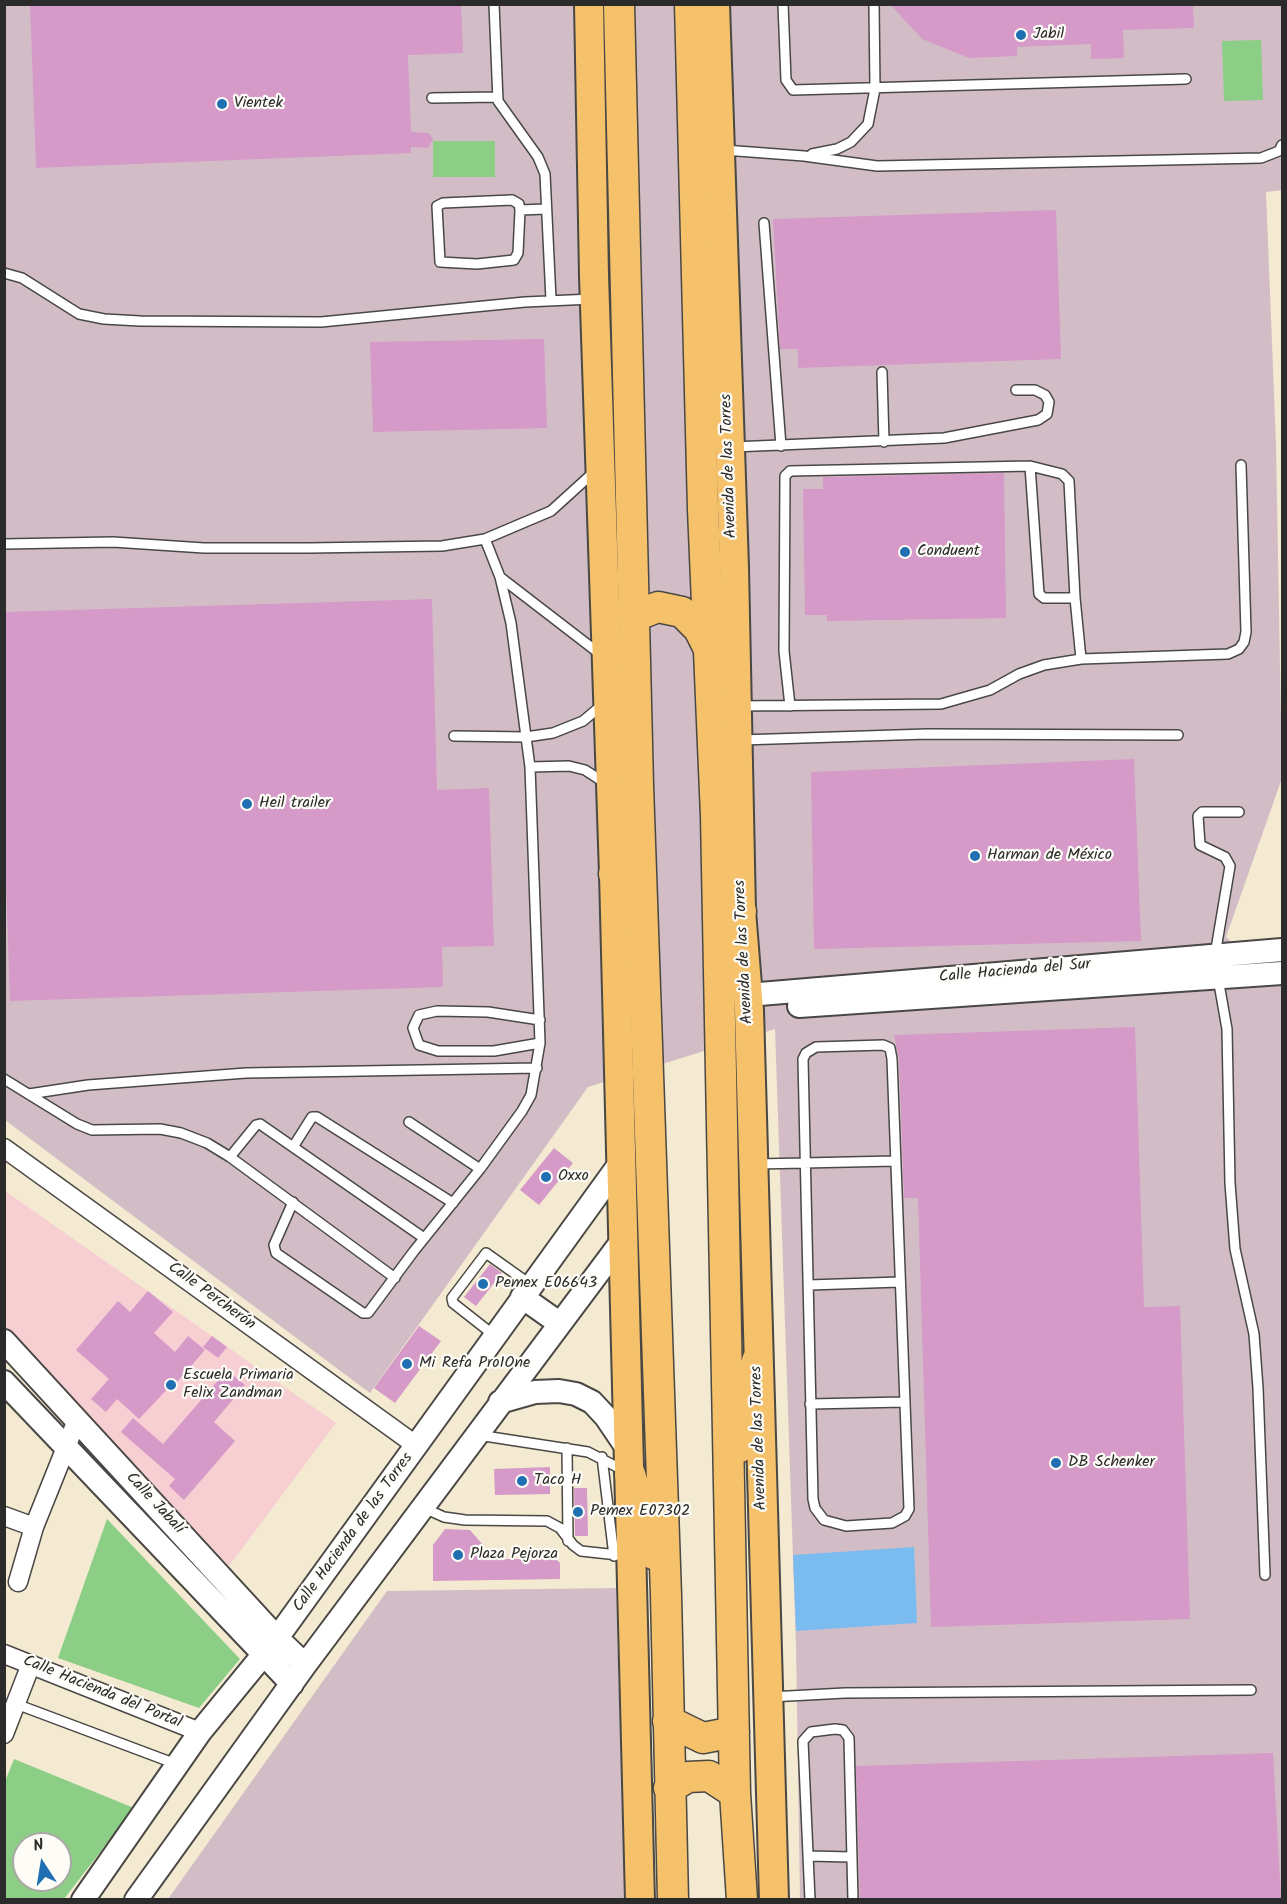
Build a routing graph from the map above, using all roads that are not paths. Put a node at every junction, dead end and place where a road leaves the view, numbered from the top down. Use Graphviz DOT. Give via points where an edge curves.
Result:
graph roads {
  1 [pos="494,4"];
  2 [pos="589,4"];
  3 [pos="597,4"];
  4 [pos="619,4"];
  5 [pos="690,4"];
  6 [pos="704,4"];
  7 [pos="715,4"];
  8 [pos="783,4"];
  9 [pos="874,4"];
  10 [pos="1186,79"];
  11 [pos="875,89"];
  12 [pos="497,97"];
  13 [pos="432,98"];
  14 [pos="1282,146"];
  15 [pos="718,150"];
  16 [pos="804,156"];
  17 [pos="695,170"];
  18 [pos="546,209"];
  19 [pos="520,210"];
  20 [pos="622,219"];
  21 [pos="764,224"];
  22 [pos="4,273"];
  23 [pos="594,298"];
  24 [pos="551,300"];
  25 [pos="882,372"];
  26 [pos="713,374"];
  27 [pos="1016,390"];
  28 [pos="884,442"];
  29 [pos="781,446"];
  30 [pos="730,447"];
  31 [pos="1241,465"];
  32 [pos="600,466"];
  33 [pos="1030,466"];
  34 [pos="485,539"];
  35 [pos="4,544"];
  36 [pos="500,577"];
  37 [pos="1075,598"];
  38 [pos="635,616"];
  39 [pos="710,651"];
  40 [pos="607,659"];
  41 [pos="1081,659"];
  42 [pos="608,699"];
  43 [pos="737,706"];
  44 [pos="790,706"];
  45 [pos="1178,735"];
  46 [pos="454,736"];
  47 [pos="526,737"];
  48 [pos="739,740"];
  49 [pos="530,767"];
  50 [pos="625,787"];
  51 [pos="1239,812"];
  52 [pos="716,816"];
  53 [pos="614,874"];
  54 [pos="741,911"];
  55 [pos="1281,962"];
  56 [pos="1216,966"];
  57 [pos="749,1002"];
  58 [pos="540,1020"];
  59 [pos="540,1043"];
  60 [pos="537,1068"];
  61 [pos="4,1079"];
  62 [pos="29,1094"];
  63 [pos="410,1122"];
  64 [pos="293,1147"];
  65 [pos="4,1148"];
  66 [pos="230,1157"];
  67 [pos="894,1161"];
  68 [pos="621,1162"];
  69 [pos="808,1163"];
  70 [pos="751,1164"];
  71 [pos="480,1169"];
  72 [pos="293,1202"];
  73 [pos="453,1203"];
  74 [pos="424,1238"];
  75 [pos="622,1241"];
  76 [pos="395,1278"];
  77 [pos="900,1282"];
  78 [pos="809,1286"];
  79 [pos="527,1291"];
  80 [pos="560,1323"];
  81 [pos="495,1336"];
  82 [pos="4,1341"];
  83 [pos="757,1361"];
  84 [pos="4,1382"];
  85 [pos="500,1402"];
  86 [pos="904,1402"];
  87 [pos="810,1404"];
  88 [pos="77,1420"];
  89 [pos="476,1435"];
  90 [pos="417,1446"];
  91 [pos="65,1447"];
  92 [pos="567,1448"];
  93 [pos="620,1461"];
  94 [pos="729,1502"];
  95 [pos="422,1507"];
  96 [pos="4,1516"];
  97 [pos="34,1527"];
  98 [pos="568,1541"];
  99 [pos="623,1556"];
  100 [pos="1265,1575"];
  101 [pos="18,1582"];
  102 [pos="666,1595"];
  103 [pos="277,1638"];
  104 [pos="4,1654"];
  105 [pos="263,1656"];
  106 [pos="31,1664"];
  107 [pos="305,1665"];
  108 [pos="292,1684"];
  109 [pos="1251,1690"];
  110 [pos="767,1697"];
  111 [pos="16,1704"];
  112 [pos="668,1721"];
  113 [pos="200,1732"];
  114 [pos="734,1732"];
  115 [pos="4,1734"];
  116 [pos="178,1765"];
  117 [pos="669,1788"];
  118 [pos="735,1793"];
  119 [pos="809,1856"];
  120 [pos="851,1857"];
  121 [pos="742,1897"];
  122 [pos="85,1898"];
  123 [pos="136,1899"];
  124 [pos="640,1899"];
  125 [pos="673,1899"];
  126 [pos="774,1899"];
  127 [pos="810,1899"];
  128 [pos="852,1899"];
  1 -- 12 [label="lane"];
  2 -- 23 [label="main road"];
  3 -- 20 [label="highway"];
  4 -- 20 [label="highway"];
  5 -- 17 [label="highway, Avenida de las Torres"];
  6 -- 17 [label="highway" via="703,106"];
  7 -- 15 [label="main road, Avenida de las Torres"];
  8 -- 11 [label="lane" via="788,86 793,90"];
  9 -- 11 [label="lane"];
  10 -- 11 [label="lane"];
  11 -- 16 [label="lane" via="871,115 860,134 837,149"];
  12 -- 13 [label="lane"];
  12 -- 18 [label="lane" via="543,166"];
  14 -- 16 [label="lane" via="1261,158 877,166"];
  15 -- 16 [label="lane"];
  15 -- 26 [label="main road, Avenida de las Torres"];
  17 -- 26 [label="highway, Avenida de las Torres"];
  18 -- 19 [label="lane"];
  18 -- 24 [label="lane"];
  19 -- 19 [label="lane" via="512,200 440,204 436,209 440,262 514,260 518,253"];
  20 -- 38 [label="highway"];
  21 -- 29 [label="lane"];
  22 -- 24 [label="lane" via="22,278 79,314 141,321 321,322"];
  23 -- 24 [label="lane"];
  23 -- 32 [label="main road"];
  25 -- 28 [label="lane"];
  26 -- 30 [label="main road, Avenida de las Torres"];
  26 -- 39 [label="highway, Avenida de las Torres"];
  27 -- 28 [label="lane" via="1035,390 1045,395 1047,414 1038,420 969,435"];
  28 -- 29 [label="lane"];
  29 -- 30 [label="lane"];
  30 -- 43 [label="main road, Avenida de las Torres"];
  31 -- 41 [label="lane" via="1246,632 1239,650 1228,654"];
  32 -- 34 [label="lane" via="551,511"];
  32 -- 40 [label="main road"];
  33 -- 37 [label="lane" via="1062,474 1069,481"];
  33 -- 37 [label="lane" via="1040,594 1044,598"];
  33 -- 44 [label="lane" via="790,471 785,476 784,651"];
  34 -- 35 [label="lane" via="442,546 309,548 204,548 113,542"];
  34 -- 36 [label="lane"];
  36 -- 40 [label="lane"];
  36 -- 47 [label="lane" via="511,624"];
  37 -- 41 [label="lane"];
  38 -- 39 [label="highway" via="658,608 682,612 699,629"];
  38 -- 50 [label="highway"];
  39 -- 52 [label="highway, Avenida de las Torres"];
  40 -- 42 [label="main road"];
  41 -- 44 [label="lane" via="1044,665 990,690 941,704"];
  42 -- 47 [label="lane" via="590,716 568,728"];
  42 -- 50 [label="main road"];
  43 -- 44 [label="lane"];
  43 -- 48 [label="main road, Avenida de las Torres"];
  45 -- 48 [label="lane"];
  46 -- 47 [label="lane"];
  47 -- 49 [label="lane"];
  48 -- 54 [label="main road, Avenida de las Torres"];
  49 -- 50 [label="lane" via="569,766"];
  49 -- 58 [label="lane"];
  50 -- 53 [label="highway"];
  50 -- 102 [label="highway"];
  51 -- 56 [label="lane" via="1202,812 1198,816 1200,845 1225,857 1230,866"];
  52 -- 54 [label="highway"];
  52 -- 94 [label="highway, Avenida de las Torres"];
  53 -- 68 [label="main road"];
  54 -- 57 [label="main road, Avenida de las Torres"];
  55 -- 56 [label="street, Calle Hacienda del Sur"];
  56 -- 57 [label="street, Calle Hacienda del Sur"];
  56 -- 100 [label="lane" via="1227,1029 1235,1250 1254,1334"];
  57 -- 70 [label="main road, Avenida de las Torres"];
  58 -- 59 [label="lane"];
  58 -- 59 [label="lane" via="488,1012 437,1011 419,1015 413,1028 419,1045 438,1051 494,1052"];
  59 -- 60 [label="lane"];
  60 -- 62 [label="lane" via="246,1073 132,1081"];
  60 -- 71 [label="lane" via="531,1095 522,1111"];
  61 -- 62 [label="lane"];
  62 -- 66 [label="lane" via="92,1130 160,1129 181,1133"];
  63 -- 71 [label="lane"];
  64 -- 66 [label="lane" via="260,1124"];
  64 -- 73 [label="lane" via="312,1117 317,1117"];
  64 -- 74 [label="lane"];
  65 -- 90 [label="street, Calle Percherón"];
  66 -- 72 [label="lane"];
  67 -- 69 [label="lane"];
  67 -- 69 [label="lane" via="892,1059 890,1048 883,1045 816,1047 806,1053 803,1071"];
  67 -- 77 [label="lane"];
  68 -- 75 [label="main road"];
  68 -- 79 [label="street, Calle Hacienda de las Torres"];
  69 -- 70 [label="lane"];
  69 -- 78 [label="lane"];
  70 -- 83 [label="main road, Avenida de las Torres"];
  71 -- 73 [label="lane"];
  72 -- 76 [label="lane"];
  72 -- 76 [label="lane" via="274,1245 276,1253 363,1313 368,1313"];
  73 -- 74 [label="lane"];
  74 -- 76 [label="lane"];
  75 -- 80 [label="street"];
  75 -- 93 [label="main road"];
  77 -- 78 [label="lane"];
  77 -- 86 [label="lane"];
  78 -- 87 [label="lane"];
  79 -- 80 [label="street"];
  79 -- 81 [label="street, Calle Hacienda de las Torres"];
  79 -- 81 [label="lane" via="486,1253 452,1298 453,1304"];
  80 -- 85 [label="street"];
  81 -- 90 [label="street, Calle Hacienda de las Torres"];
  82 -- 88 [label="street, Calle Jabalí"];
  83 -- 94 [label="highway"];
  83 -- 110 [label="main road, Avenida de las Torres"];
  84 -- 91 [label="street, Calle Jabalí"];
  85 -- 89 [label="street"];
  85 -- 93 [label="street" via="535,1392 576,1394 592,1402 606,1417"];
  86 -- 87 [label="lane"];
  86 -- 87 [label="lane" via="909,1509 892,1523 846,1526 824,1520 815,1508"];
  88 -- 91 [label="street"];
  88 -- 103 [label="street, Calle Jabalí"];
  89 -- 92 [label="lane"];
  89 -- 95 [label="street"];
  90 -- 103 [label="street, Calle Hacienda de las Torres"];
  91 -- 97 [label="street"];
  91 -- 105 [label="street, Calle Jabalí"];
  92 -- 93 [label="lane"];
  92 -- 98 [label="lane"];
  93 -- 99 [label="main road"];
  93 -- 102 [label="highway"];
  94 -- 114 [label="highway, Avenida de las Torres"];
  95 -- 98 [label="lane" via="444,1517 465,1520 547,1521 560,1528"];
  95 -- 107 [label="street"];
  96 -- 97 [label="street"];
  97 -- 101 [label="street"];
  98 -- 99 [label="lane" via="581,1551"];
  99 -- 124 [label="main road"];
  102 -- 112 [label="highway"];
  103 -- 105 [label="street, Calle Hacienda de las Torres"];
  103 -- 107 [label="street, Calle Jabalí"];
  104 -- 106 [label="street, Calle Hacienda del Portal"];
  105 -- 108 [label="street, Calle Jabalí"];
  105 -- 113 [label="street, Calle Hacienda de las Torres"];
  106 -- 111 [label="street"];
  106 -- 113 [label="street, Calle Hacienda del Portal"];
  107 -- 108 [label="street"];
  108 -- 123 [label="street"];
  109 -- 110 [label="lane"];
  110 -- 126 [label="main road, Avenida de las Torres"];
  111 -- 115 [label="street"];
  111 -- 116 [label="lane"];
  112 -- 114 [label="highway" via="703,1738"];
  112 -- 117 [label="highway"];
  113 -- 116 [label="street, Calle Hacienda de las Torres"];
  114 -- 118 [label="highway, Avenida de las Torres"];
  116 -- 122 [label="street, Calle Hacienda de las Torres"];
  117 -- 118 [label="highway" via="688,1777 709,1776"];
  117 -- 125 [label="highway"];
  118 -- 121 [label="highway, Avenida de las Torres"];
  119 -- 120 [label="lane"];
  119 -- 120 [label="lane" via="803,1741 811,1732 835,1729 843,1730 849,1738"];
  119 -- 127 [label="lane"];
  120 -- 128 [label="lane"];
}
